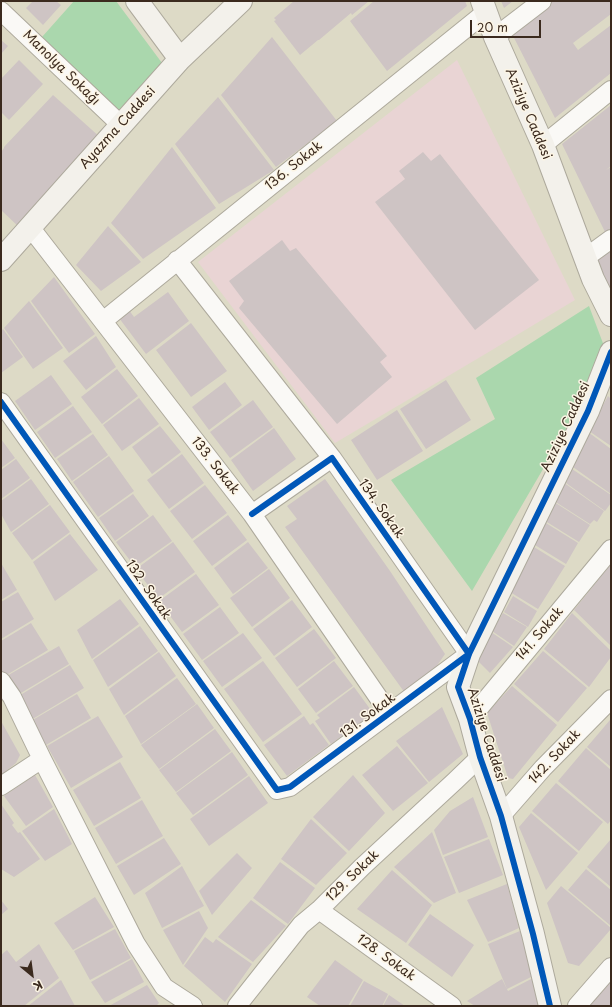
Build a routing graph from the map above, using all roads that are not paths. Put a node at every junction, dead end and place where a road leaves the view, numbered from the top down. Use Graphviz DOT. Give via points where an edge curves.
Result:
graph roads {
  1 [pos="137,1"];
  2 [pos="241,1"];
  3 [pos="542,1"];
  4 [pos="484,6"];
  5 [pos="1,10"];
  6 [pos="495,37"];
  7 [pos="180,59"];
  8 [pos="611,90"];
  9 [pos="121,125"];
  10 [pos="543,145"];
  11 [pos="30,227"];
  12 [pos="611,239"];
  13 [pos="4,251"];
  14 [pos="585,258"];
  15 [pos="177,260"];
  16 [pos="611,315"];
  17 [pos="103,321"];
  18 [pos="611,352"];
  19 [pos="1,402"];
  20 [pos="332,458"];
  21 [pos="252,514"];
  22 [pos="611,549"];
  23 [pos="469,654"];
  24 [pos="1,681"];
  25 [pos="611,699"];
  26 [pos="389,713"];
  27 [pos="470,719"];
  28 [pos="480,757"];
  29 [pos="42,759"];
  30 [pos="1,786"];
  31 [pos="277,790"];
  32 [pos="501,816"];
  33 [pos="319,910"];
  34 [pos="611,967"];
  35 [pos="194,1006"];
  36 [pos="237,1006"];
  37 [pos="452,1006"];
  38 [pos="550,1006"];
  39 [pos="577,1006"];
  1 -- 7 [label="street"];
  2 -- 7 [label="street, Ayazma Caddesi"];
  3 -- 6 [label="street"];
  4 -- 6 [label="street, Aziziye Caddesi"];
  4 -- 15 [label="street, 136. Sokak"];
  5 -- 9 [label="street, Manolya Sokağı"];
  6 -- 10 [label="street, Aziziye Caddesi"];
  7 -- 9 [label="street, Ayazma Caddesi"];
  8 -- 10 [label="street"];
  9 -- 11 [label="street, Ayazma Caddesi"];
  10 -- 14 [label="street, Aziziye Caddesi"];
  11 -- 13 [label="street, Ayazma Caddesi"];
  11 -- 17 [label="street, 133. Sokak"];
  12 -- 14 [label="street"];
  14 -- 16 [label="street, Aziziye Caddesi"];
  15 -- 17 [label="street, 136. Sokak"];
  15 -- 20 [label="street, 134. Sokak"];
  17 -- 21 [label="street, 133. Sokak"];
  18 -- 23 [label="street, Aziziye Caddesi" via="588,410"];
  19 -- 31 [label="street, 132. Sokak"];
  20 -- 21 [label="street"];
  20 -- 23 [label="street, 134. Sokak"];
  21 -- 26 [label="street, 133. Sokak"];
  22 -- 27 [label="street, 141. Sokak"];
  23 -- 26 [label="street, 131. Sokak"];
  23 -- 27 [label="street, Aziziye Caddesi" via="458,687"];
  24 -- 29 [label="street" via="12,697"];
  25 -- 32 [label="street, 142. Sokak" via="543,768"];
  26 -- 31 [label="street, 131. Sokak" via="290,787"];
  27 -- 28 [label="street, Aziziye Caddesi"];
  28 -- 32 [label="street, Aziziye Caddesi"];
  28 -- 33 [label="street, 129. Sokak" via="362,866"];
  29 -- 30 [label="street"];
  29 -- 35 [label="street" via="136,944 164,987"];
  32 -- 38 [label="street, Aziziye Caddesi"];
  33 -- 36 [label="street, 129. Sokak" via="301,925"];
  33 -- 37 [label="street, 128. Sokak"];
  34 -- 39 [label="street"];
}
